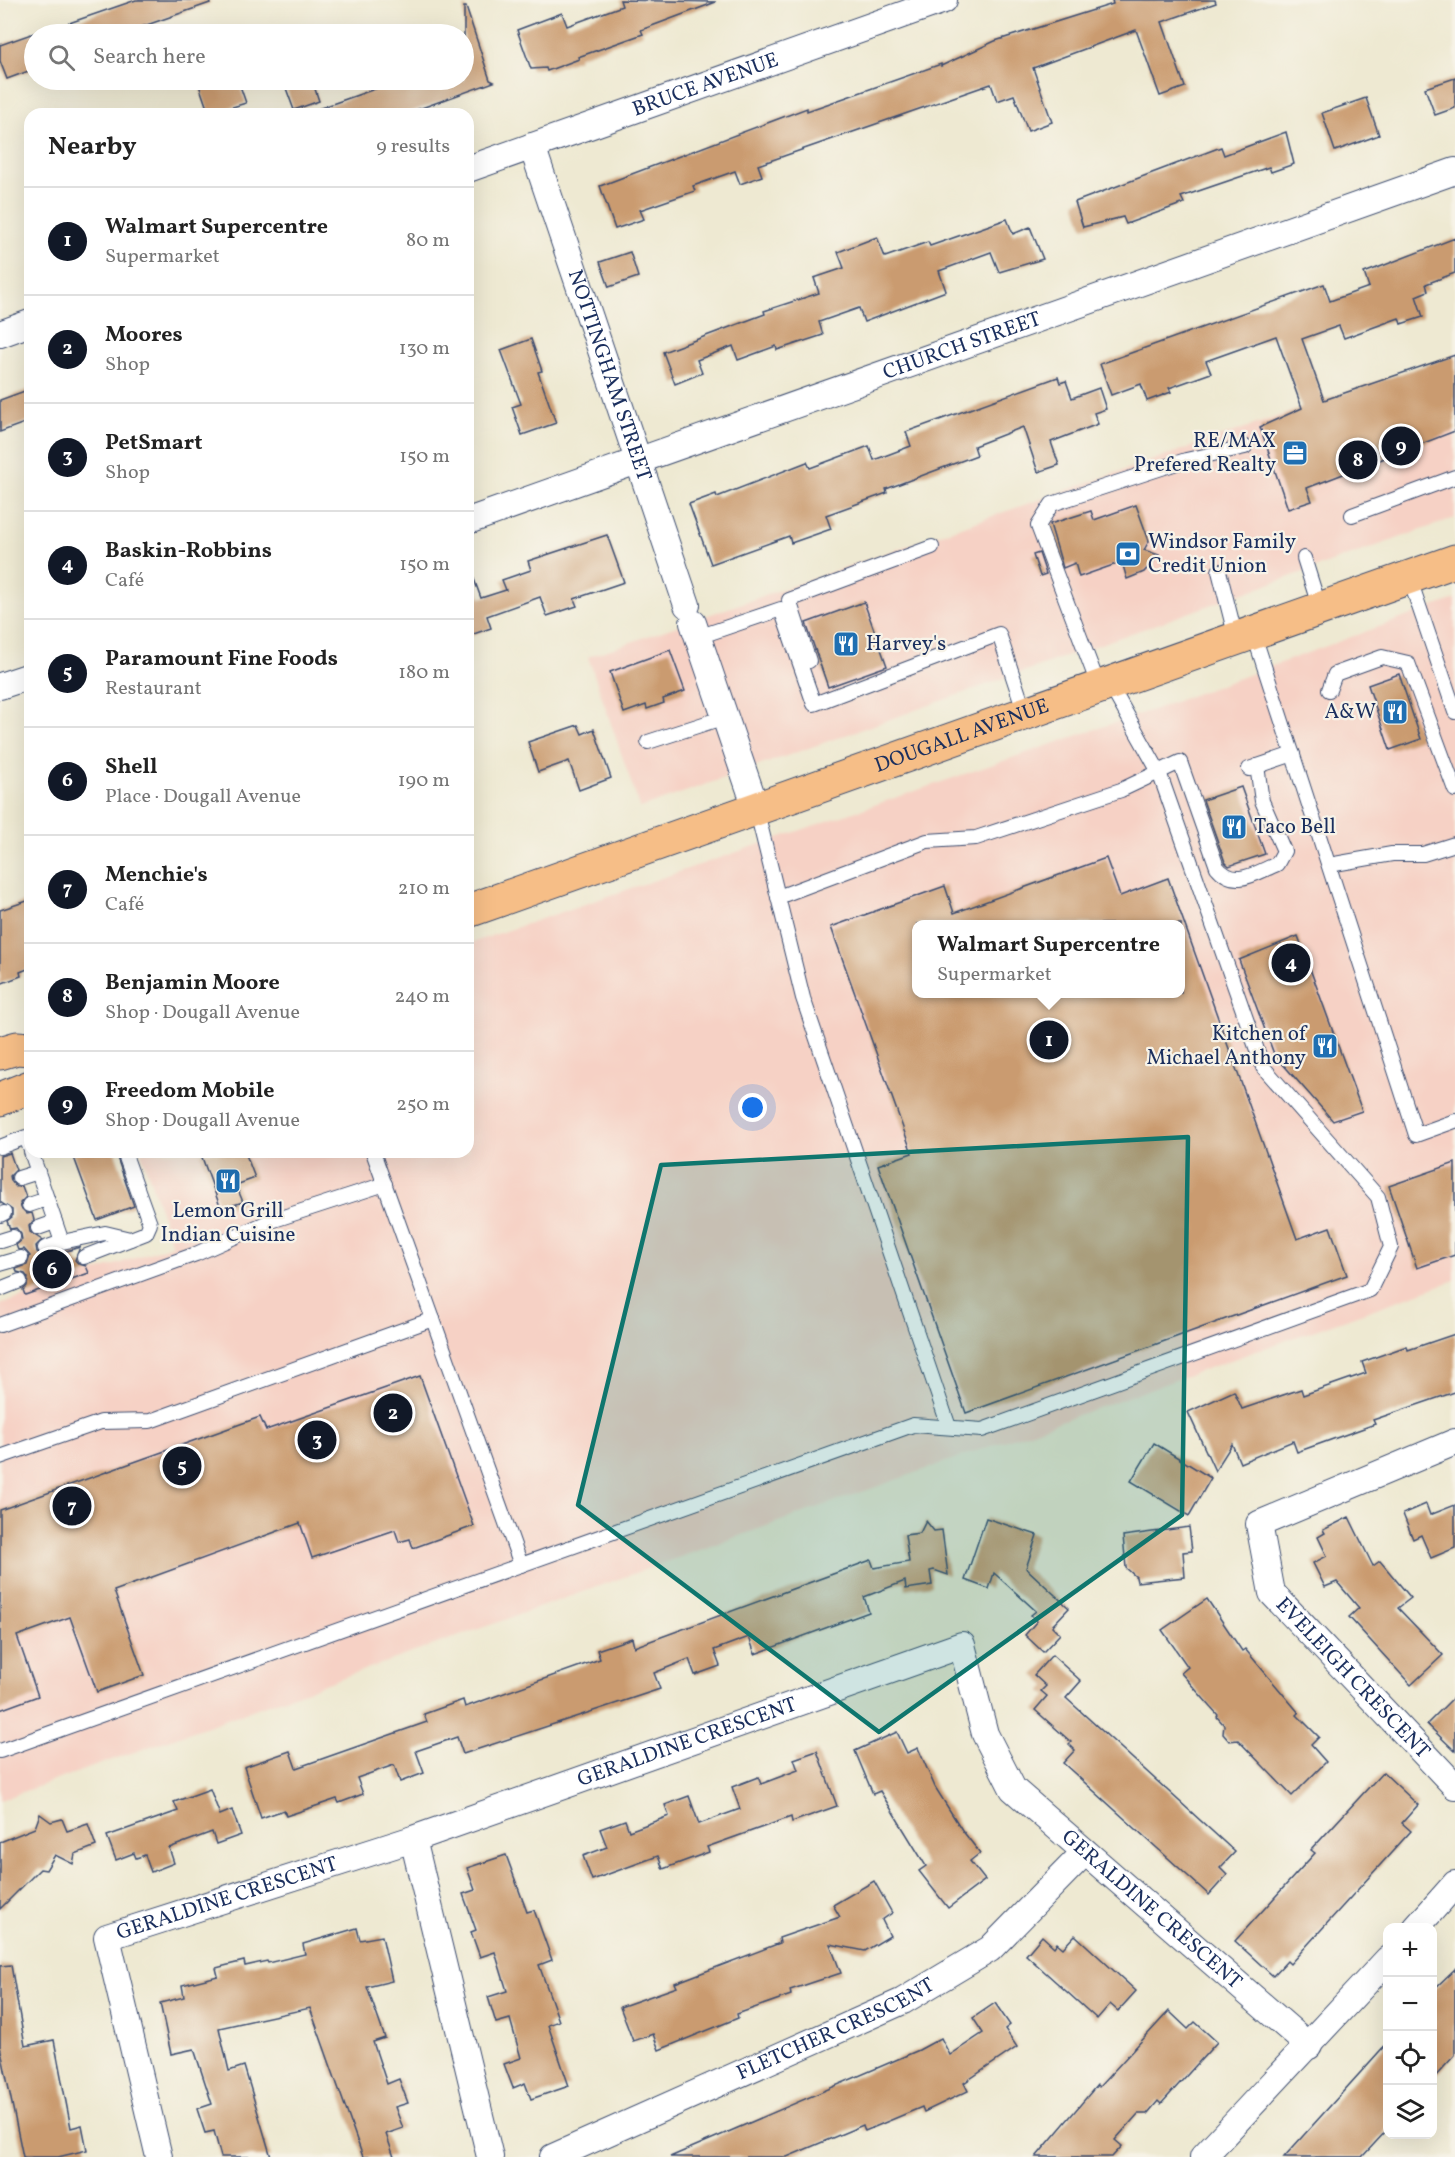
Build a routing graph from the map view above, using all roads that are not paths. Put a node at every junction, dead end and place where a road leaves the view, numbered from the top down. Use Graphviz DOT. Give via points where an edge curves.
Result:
graph roads {
  1 [pos="944,0"];
  2 [pos="532,146"];
  3 [pos="474,167"];
  4 [pos="1455,171"];
  5 [pos="24,325"];
  6 [pos="0,334"];
  7 [pos="1245,447"];
  8 [pos="639,460"];
  9 [pos="1455,477"];
  10 [pos="1352,515"];
  11 [pos="474,519"];
  12 [pos="932,547"];
  13 [pos="1304,558"];
  14 [pos="1455,561"];
  15 [pos="1220,571"];
  16 [pos="1409,577"];
  17 [pos="1320,609"];
  18 [pos="693,622"];
  19 [pos="1245,635"];
  20 [pos="24,678"];
  21 [pos="1450,681"];
  22 [pos="1104,685"];
  23 [pos="0,686"];
  24 [pos="1329,690"];
  25 [pos="823,701"];
  26 [pos="1455,712"];
  27 [pos="1025,713"];
  28 [pos="725,717"];
  29 [pos="648,742"];
  30 [pos="1293,754"];
  31 [pos="1159,772"];
  32 [pos="1455,790"];
  33 [pos="756,808"];
  34 [pos="1455,844"];
  35 [pos="1329,865"];
  36 [pos="778,897"];
  37 [pos="474,909"];
  38 [pos="24,1049"];
  39 [pos="0,1053"];
  40 [pos="24,1090"];
  41 [pos="0,1099"];
  42 [pos="1455,1121"];
  43 [pos="24,1144"];
  44 [pos="0,1147"];
  45 [pos="34,1158"];
  46 [pos="126,1158"];
  47 [pos="376,1158"];
  48 [pos="38,1172"];
  49 [pos="19,1178"];
  50 [pos="385,1184"];
  51 [pos="47,1199"];
  52 [pos="29,1205"];
  53 [pos="55,1222"];
  54 [pos="38,1228"];
  55 [pos="130,1239"];
  56 [pos="62,1242"];
  57 [pos="45,1248"];
  58 [pos="84,1257"];
  59 [pos="21,1258"];
  60 [pos="0,1264"];
  61 [pos="0,1273"];
  62 [pos="20,1281"];
  63 [pos="2,1288"];
  64 [pos="433,1319"];
  65 [pos="0,1325"];
  66 [pos="949,1427"];
  67 [pos="1455,1442"];
  68 [pos="0,1457"];
  69 [pos="521,1565"];
  70 [pos="0,1751"];
  71 [pos="1455,1786"];
  72 [pos="413,1839"];
  73 [pos="1085,1852"];
  74 [pos="1455,1884"];
  75 [pos="1420,1923"];
  76 [pos="1383,1965"];
  77 [pos="1309,2046"];
  78 [pos="159,2157"];
  79 [pos="490,2157"];
  80 [pos="553,2157"];
  81 [pos="1203,2157"];
  1 -- 2 [label="street, BRUCE AVENUE"];
  2 -- 3 [label="street, BRUCE AVENUE"];
  2 -- 8 [label="street, NOTTINGHAM STREET"];
  4 -- 8 [label="street, CHURCH STREET"];
  5 -- 6 [label="street"];
  7 -- 22 [label="lane" via="1186,460 1052,504 1038,526"];
  8 -- 11 [label="street, CHURCH STREET"];
  8 -- 18 [label="street, NOTTINGHAM STREET"];
  9 -- 10 [label="lane"];
  12 -- 25 [label="lane" via="789,600"];
  13 -- 17 [label="lane"];
  14 -- 16 [label="main road, DOUGALL AVENUE"];
  15 -- 19 [label="lane"];
  16 -- 17 [label="main road, DOUGALL AVENUE"];
  16 -- 21 [label="lane"];
  17 -- 19 [label="main road, DOUGALL AVENUE"];
  18 -- 25 [label="lane" via="782,609 814,704"];
  18 -- 28 [label="street, NOTTINGHAM STREET"];
  19 -- 22 [label="main road, DOUGALL AVENUE"];
  19 -- 30 [label="lane"];
  20 -- 23 [label="street"];
  21 -- 26 [label="lane"];
  22 -- 27 [label="main road, DOUGALL AVENUE"];
  22 -- 31 [label="lane"];
  24 -- 32 [label="lane" via="1335,674 1382,657 1408,663"];
  25 -- 27 [label="lane" via="999,634"];
  27 -- 33 [label="main road, DOUGALL AVENUE"];
  28 -- 29 [label="lane"];
  28 -- 33 [label="street, NOTTINGHAM STREET"];
  30 -- 31 [label="lane" via="1252,768 1284,851 1277,864 1237,880 1225,876 1217,867 1180,762"];
  30 -- 35 [label="lane"];
  31 -- 36 [label="lane" via="1121,790 976,838 927,841"];
  31 -- 66 [label="lane" via="1263,1067 1378,1197 1391,1247 1370,1290 982,1430"];
  33 -- 36 [label="lane"];
  33 -- 37 [label="main road, DOUGALL AVENUE"];
  34 -- 35 [label="lane" via="1423,854 1392,854"];
  35 -- 42 [label="lane" via="1416,1135"];
  36 -- 66 [label="lane" via="804,998"];
  38 -- 39 [label="main road"];
  40 -- 41 [label="main road"];
  43 -- 44 [label="lane"];
  45 -- 48 [label="lane"];
  46 -- 55 [label="lane" via="150,1224 146,1233"];
  47 -- 50 [label="lane"];
  48 -- 49 [label="lane"];
  48 -- 51 [label="lane"];
  50 -- 64 [label="lane"];
  50 -- 65 [label="lane" via="268,1222 196,1254"];
  51 -- 52 [label="lane"];
  51 -- 53 [label="lane"];
  53 -- 54 [label="lane"];
  53 -- 56 [label="lane"];
  55 -- 56 [label="lane" via="105,1233"];
  55 -- 58 [label="lane"];
  56 -- 57 [label="lane"];
  59 -- 60 [label="lane"];
  61 -- 63 [label="lane"];
  62 -- 63 [label="lane"];
  64 -- 68 [label="lane" via="150,1421 101,1422"];
  64 -- 69 [label="lane"];
  66 -- 69 [label="lane" via="913,1425"];
  67 -- 71 [label="street, EVELEIGH CRESCENT" via="1259,1524 1272,1593"];
  69 -- 70 [label="lane"];
  72 -- 73 [label="street, GERALDINE CRESCENT" via="962,1645 986,1734 1013,1789"];
  72 -- 78 [label="street, GERALDINE CRESCENT" via="107,1937"];
  72 -- 79 [label="street"];
  73 -- 77 [label="street, GERALDINE CRESCENT"];
  73 -- 80 [label="street, FLETCHER CRESCENT" via="990,1949 903,2001"];
  74 -- 75 [label="street"];
  76 -- 77 [label="street"];
  77 -- 81 [label="street"];
}
